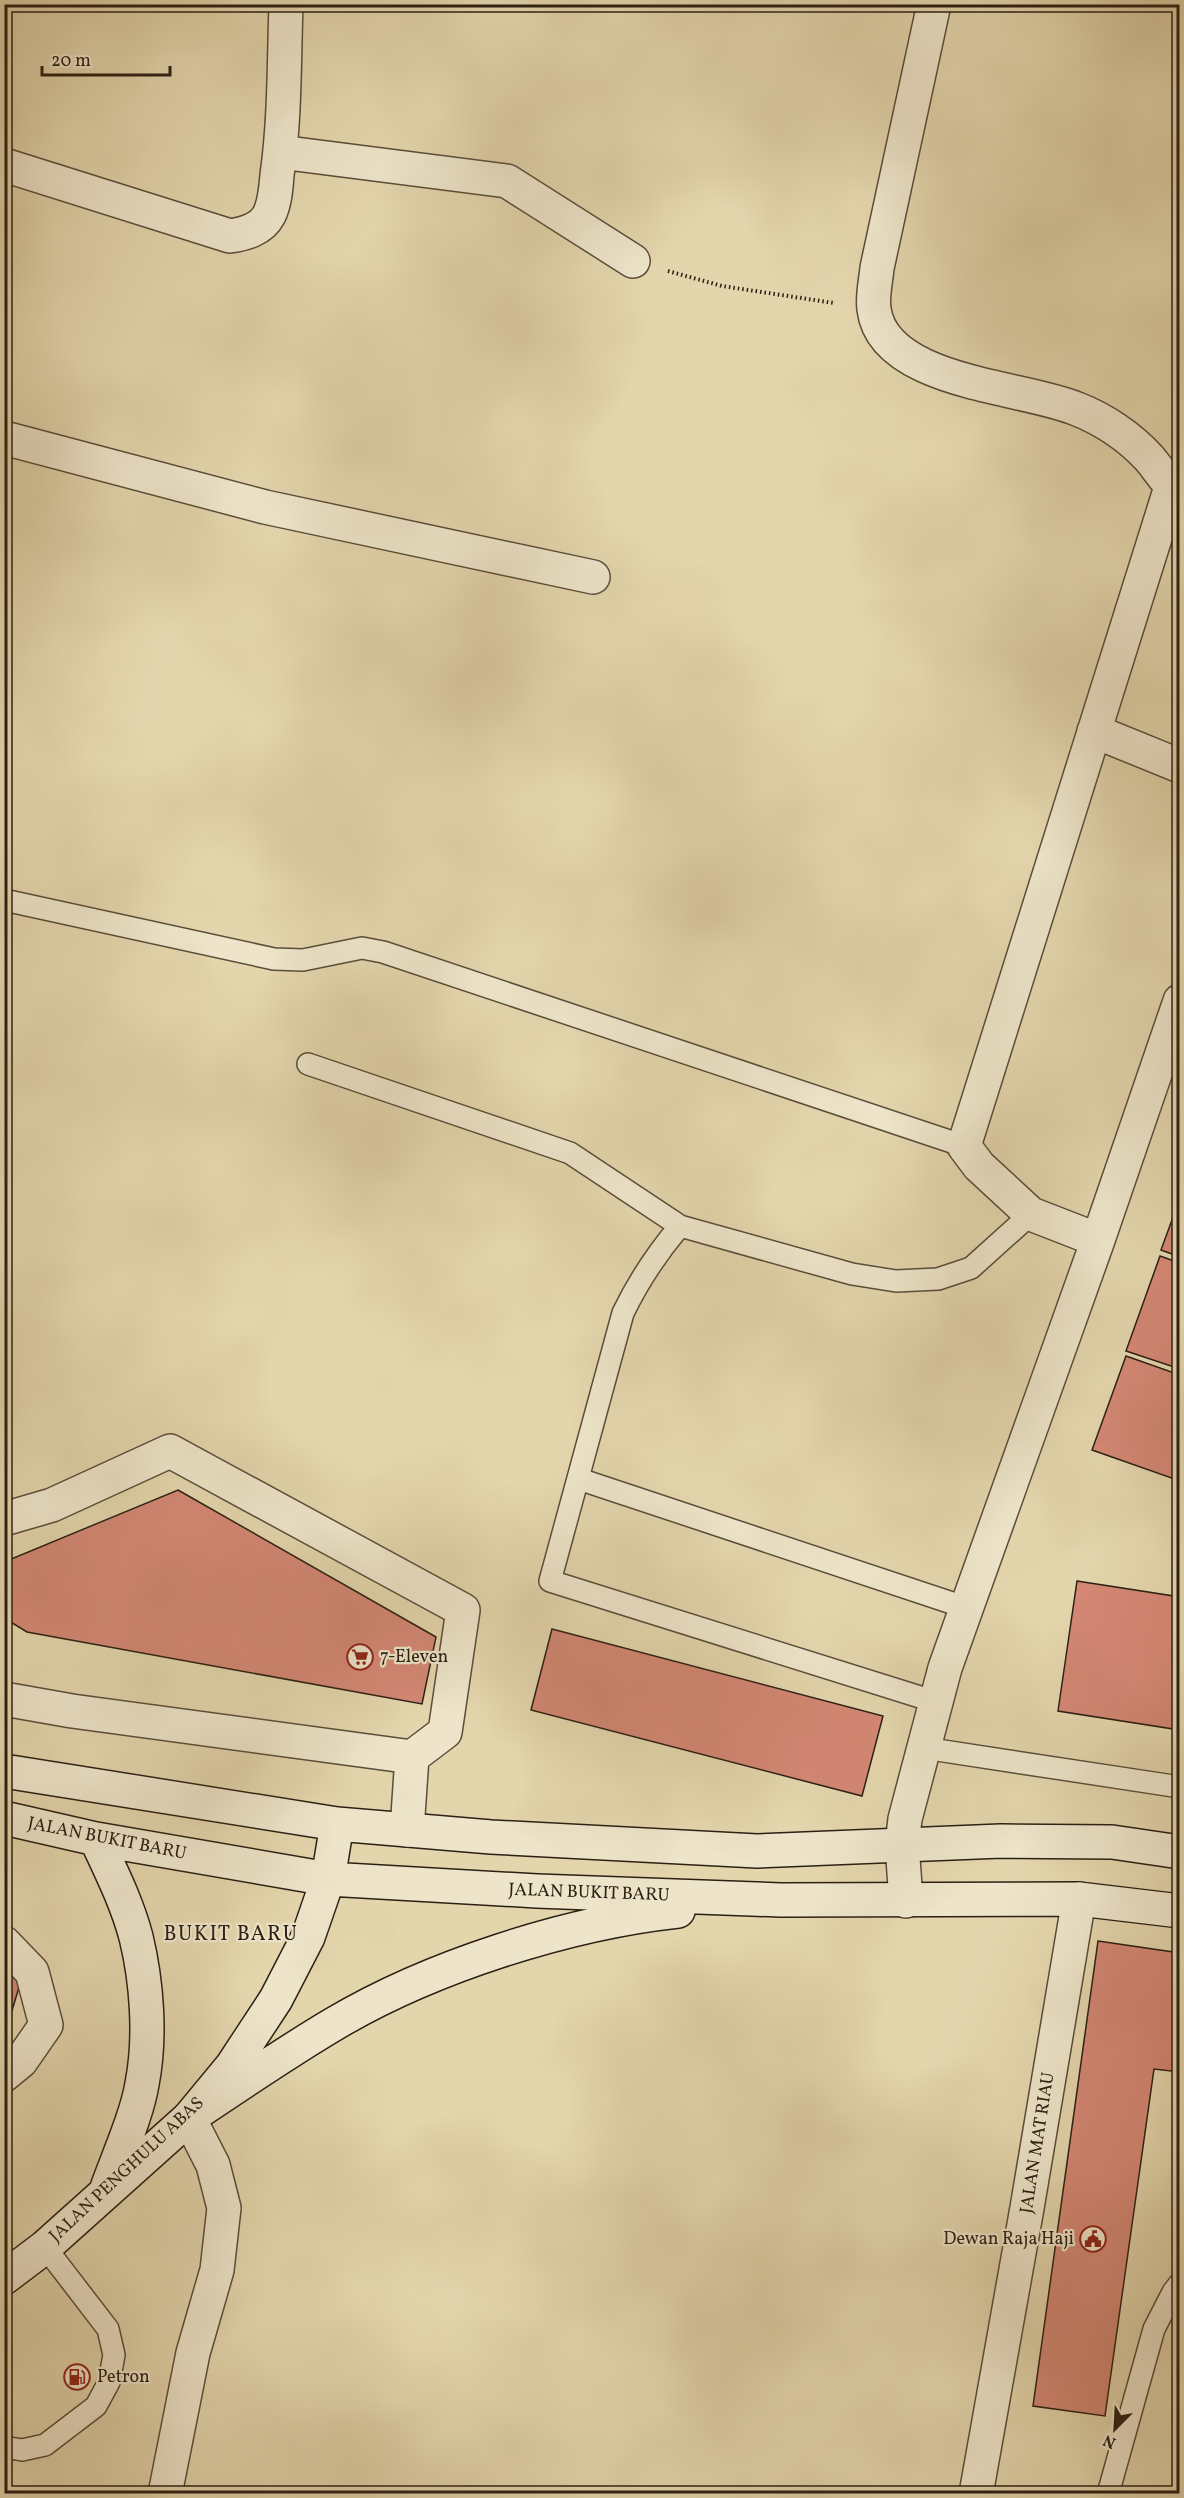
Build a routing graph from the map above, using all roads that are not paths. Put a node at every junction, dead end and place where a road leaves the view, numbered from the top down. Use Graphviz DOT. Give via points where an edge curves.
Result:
graph roads {
  1 [pos="286,4"];
  2 [pos="934,4"];
  3 [pos="280,152"];
  4 [pos="4,165"];
  5 [pos="633,261"];
  6 [pos="4,438"];
  7 [pos="1175,489"];
  8 [pos="593,577"];
  9 [pos="1094,731"];
  10 [pos="1179,766"];
  11 [pos="4,900"];
  12 [pos="1179,1001"];
  13 [pos="308,1064"];
  14 [pos="964,1146"];
  15 [pos="1031,1214"];
  16 [pos="680,1226"];
  17 [pos="1098,1240"];
  18 [pos="579,1479"];
  19 [pos="4,1519"];
  20 [pos="967,1608"];
  21 [pos="4,1699"];
  22 [pos="936,1702"];
  23 [pos="924,1748"];
  24 [pos="412,1757"];
  25 [pos="4,1771"];
  26 [pos="1179,1787"];
  27 [pos="4,1818"];
  28 [pos="337,1824"];
  29 [pos="407,1830"];
  30 [pos="96,1839"];
  31 [pos="902,1844"];
  32 [pos="1179,1852"];
  33 [pos="328,1880"];
  34 [pos="1078,1899"];
  35 [pos="781,1900"];
  36 [pos="906,1901"];
  37 [pos="1179,1911"];
  38 [pos="4,1943"];
  39 [pos="4,2075"];
  40 [pos="189,2118"];
  41 [pos="105,2193"];
  42 [pos="45,2247"];
  43 [pos="4,2278"];
  44 [pos="1179,2283"];
  45 [pos="4,2447"];
  46 [pos="165,2493"];
  47 [pos="976,2493"];
  48 [pos="1107,2493"];
  1 -- 3 [label="street"];
  2 -- 7 [label="street" via="878,268 874,309 886,340 909,359 940,373 1077,408 1115,428 1147,456"];
  3 -- 4 [label="street" via="269,215 246,234 230,236"];
  3 -- 5 [label="street" via="507,181"];
  6 -- 8 [label="street" via="265,507"];
  7 -- 9 [label="street"];
  9 -- 10 [label="street"];
  9 -- 14 [label="street"];
  11 -- 14 [label="lane" via="274,959 303,960 362,948 383,952"];
  12 -- 17 [label="street"];
  13 -- 16 [label="lane" via="570,1153"];
  14 -- 15 [label="street"];
  15 -- 16 [label="lane" via="971,1268 938,1279 852,1274"];
  15 -- 17 [label="street"];
  16 -- 18 [label="lane" via="638,1281 623,1313"];
  17 -- 20 [label="street"];
  18 -- 20 [label="lane"];
  18 -- 22 [label="lane" via="550,1581"];
  19 -- 24 [label="street" via="52,1505 170,1451 463,1610 445,1732"];
  20 -- 22 [label="street"];
  21 -- 24 [label="street"];
  22 -- 23 [label="street"];
  23 -- 26 [label="lane"];
  23 -- 31 [label="street"];
  24 -- 29 [label="street"];
  25 -- 28 [label="street"];
  27 -- 30 [label="street, JALAN BUKIT BARU"];
  28 -- 29 [label="street"];
  28 -- 33 [label="street, JALAN PENGHULU ABAS"];
  29 -- 31 [label="street" via="757,1851"];
  30 -- 33 [label="street, JALAN BUKIT BARU"];
  30 -- 41 [label="street" via="136,1937 144,1988 146,2042 142,2085"];
  31 -- 32 [label="street" via="1000,1840 1112,1842"];
  31 -- 36 [label="street"];
  33 -- 35 [label="street, JALAN BUKIT BARU"];
  33 -- 40 [label="street, JALAN PENGHULU ABAS" via="308,1937 276,1999 232,2066"];
  34 -- 36 [label="street, JALAN BUKIT BARU"];
  34 -- 37 [label="street, JALAN BUKIT BARU"];
  34 -- 47 [label="street, JALAN MAT RIAU"];
  35 -- 36 [label="street, JALAN BUKIT BARU"];
  35 -- 40 [label="street" via="658,1914 571,1930 456,1967 335,2023"];
  38 -- 39 [label="street" via="32,1972 46,2025 21,2061"];
  40 -- 41 [label="street, JALAN PENGHULU ABAS"];
  40 -- 46 [label="street" via="213,2165 224,2208 217,2270 193,2353"];
  41 -- 42 [label="street, JALAN PENGHULU ABAS"];
  42 -- 43 [label="street, JALAN PENGHULU ABAS"];
  42 -- 45 [label="lane" via="108,2328 114,2355 109,2382 96,2406 45,2445 22,2450"];
  44 -- 48 [label="lane" via="1154,2329"];
}
